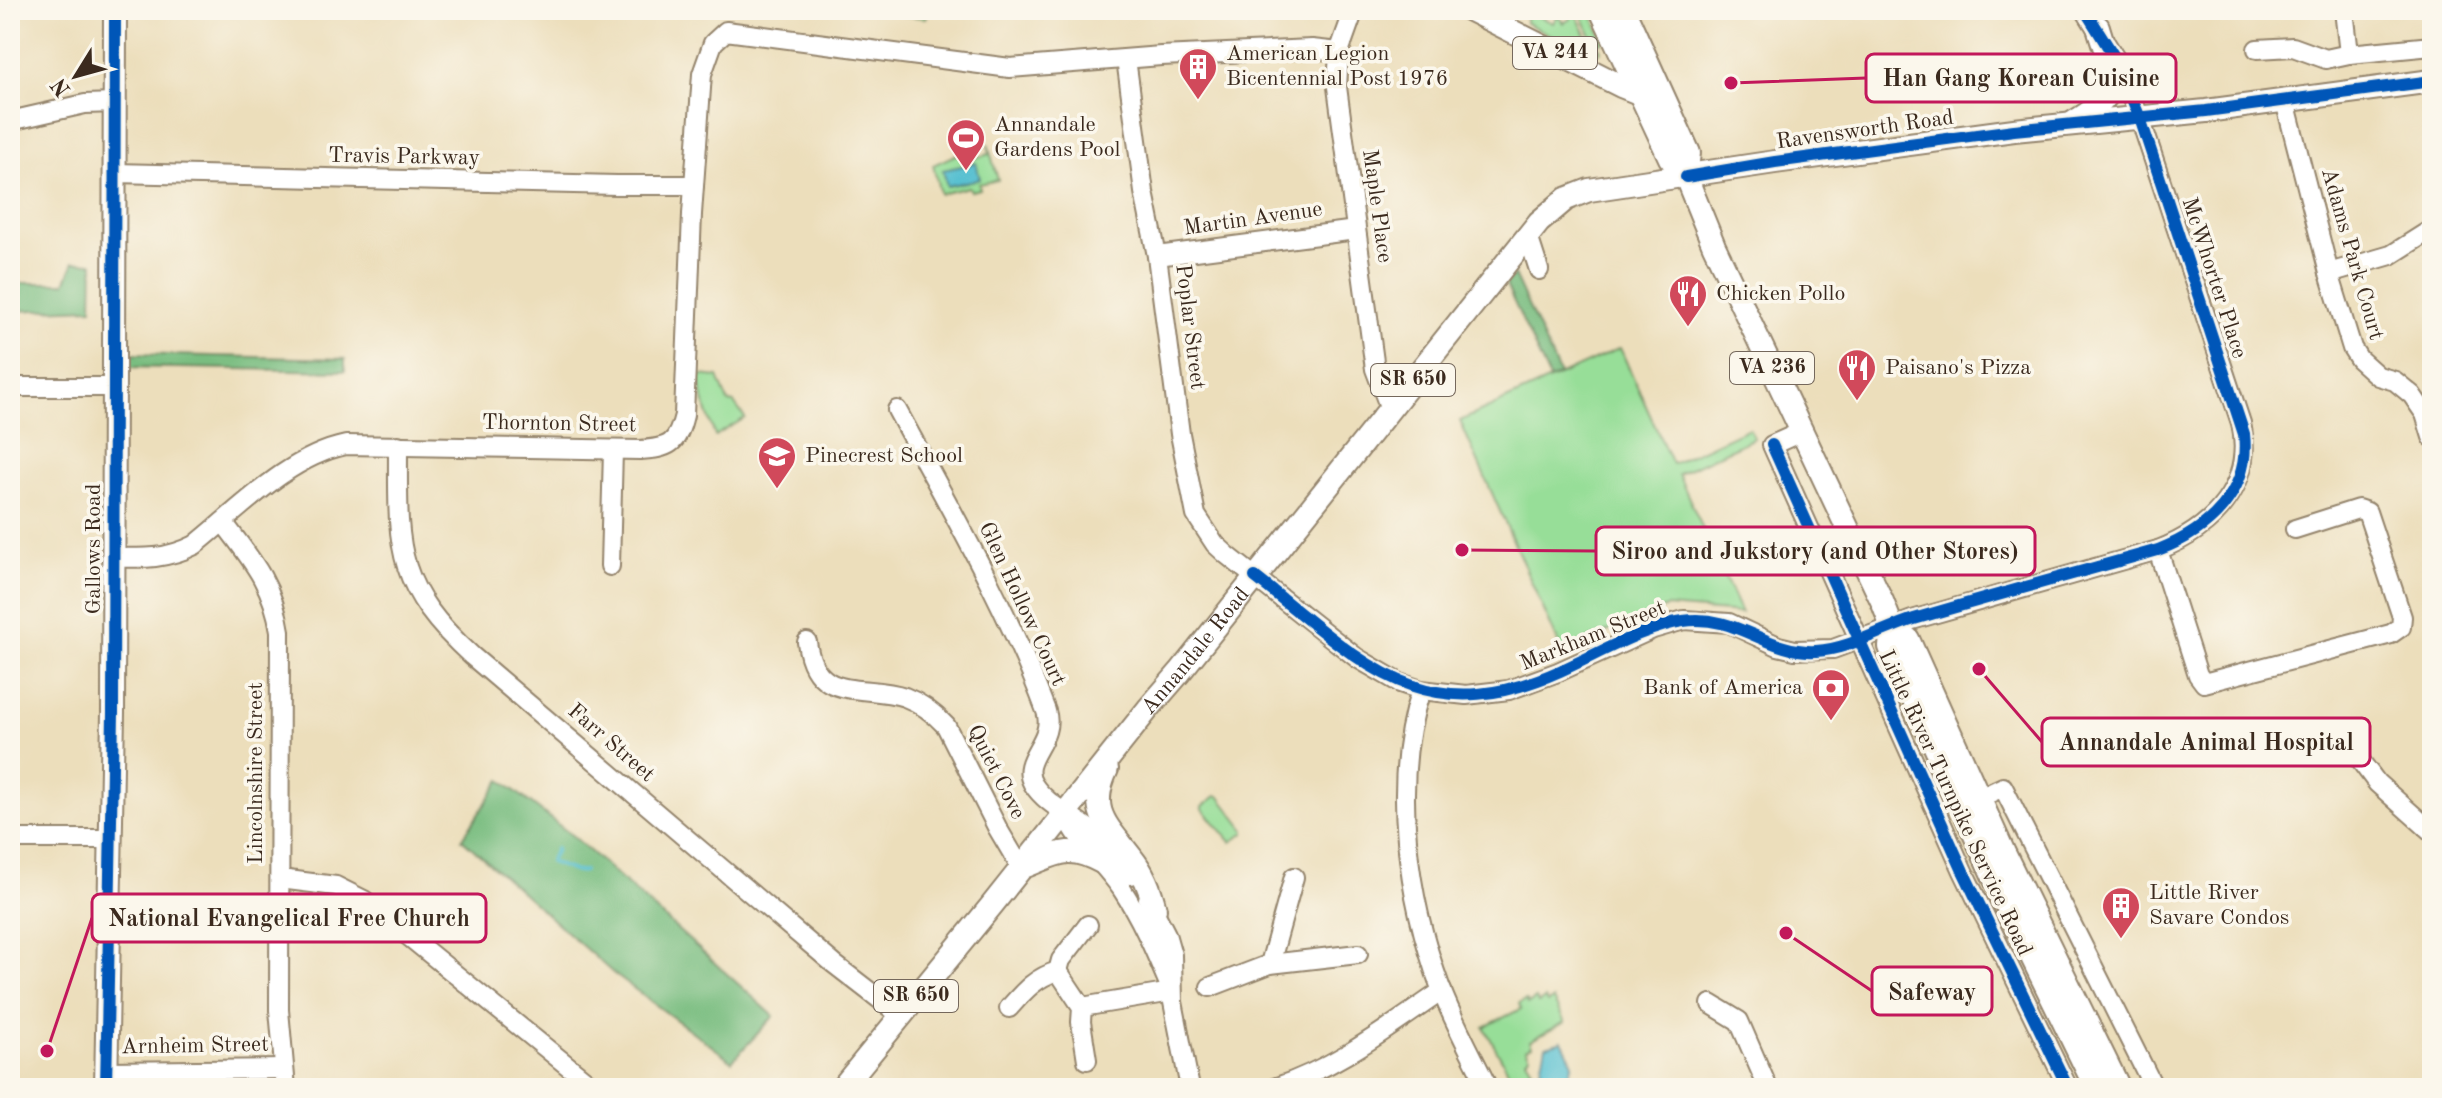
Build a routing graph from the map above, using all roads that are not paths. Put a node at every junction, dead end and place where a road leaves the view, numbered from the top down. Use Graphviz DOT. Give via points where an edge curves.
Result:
graph roads {
  1 [pos="115,10"];
  2 [pos="1354,10"];
  3 [pos="1470,10"];
  4 [pos="1601,10"];
  5 [pos="1624,10"];
  6 [pos="2344,10"];
  7 [pos="2092,19"];
  8 [pos="2432,46"];
  9 [pos="2257,49"];
  10 [pos="1339,52"];
  11 [pos="2349,54"];
  12 [pos="1126,59"];
  13 [pos="2432,81"];
  14 [pos="1641,94"];
  15 [pos="2285,101"];
  16 [pos="114,103"];
  17 [pos="2140,118"];
  18 [pos="10,121"];
  19 [pos="2069,125"];
  20 [pos="114,173"];
  21 [pos="1686,177"];
  22 [pos="694,185"];
  23 [pos="2432,229"];
  24 [pos="1356,230"];
  25 [pos="1157,256"];
  26 [pos="2329,273"];
  27 [pos="10,387"];
  28 [pos="114,387"];
  29 [pos="1390,409"];
  30 [pos="897,410"];
  31 [pos="1801,432"];
  32 [pos="2432,437"];
  33 [pos="398,445"];
  34 [pos="613,450"];
  35 [pos="2244,452"];
  36 [pos="223,522"];
  37 [pos="2295,529"];
  38 [pos="2158,550"];
  39 [pos="113,557"];
  40 [pos="610,566"];
  41 [pos="1255,577"];
  42 [pos="1892,627"];
  43 [pos="1858,640"];
  44 [pos="807,642"];
  45 [pos="1421,690"];
  46 [pos="2348,744"];
  47 [pos="1116,748"];
  48 [pos="1980,798"];
  49 [pos="1065,813"];
  50 [pos="2432,832"];
  51 [pos="10,839"];
  52 [pos="112,839"];
  53 [pos="2031,841"];
  54 [pos="1995,857"];
  55 [pos="1101,862"];
  56 [pos="1021,868"];
  57 [pos="1963,871"];
  58 [pos="1294,877"];
  59 [pos="280,879"];
  60 [pos="1155,909"];
  61 [pos="1088,925"];
  62 [pos="1358,954"];
  63 [pos="1270,964"];
  64 [pos="1058,971"];
  65 [pos="1210,987"];
  66 [pos="1442,991"];
  67 [pos="1172,992"];
  68 [pos="1711,1004"];
  69 [pos="1082,1007"];
  70 [pos="1009,1008"];
  71 [pos="900,1015"];
  72 [pos="1087,1060"];
  73 [pos="285,1078"];
  74 [pos="106,1080"];
  75 [pos="595,1088"];
  76 [pos="842,1088"];
  77 [pos="1190,1088"];
  78 [pos="1274,1088"];
  79 [pos="1488,1088"];
  80 [pos="1768,1088"];
  81 [pos="2068,1088"];
  82 [pos="2096,1088"];
  83 [pos="2119,1088"];
  84 [pos="2154,1088"];
  1 -- 16 [label="main road, Gallows Road"];
  2 -- 10 [label="street, Maple Place"];
  3 -- 14 [label="main road, VA 244"];
  4 -- 14 [label="main road, VA 236"];
  5 -- 21 [label="main road, VA 236" via="1689,153"];
  6 -- 11 [label="street"];
  7 -- 17 [label="street, McWhorter Place"];
  7 -- 19 [label="main road" via="2111,88 2101,105"];
  8 -- 11 [label="street"];
  9 -- 11 [label="street" via="2293,47 2326,59"];
  10 -- 12 [label="street"];
  10 -- 24 [label="street, Maple Place" via="1337,87"];
  12 -- 22 [label="street, Thornton Street" via="1010,68 726,31 709,51 702,74"];
  12 -- 25 [label="street, Poplar Street"];
  13 -- 15 [label="main road, Ravensworth Road"];
  14 -- 21 [label="main road, VA 236" via="1670,158"];
  15 -- 17 [label="main road, Ravensworth Road"];
  15 -- 26 [label="street, Adams Park Court"];
  16 -- 18 [label="street"];
  16 -- 20 [label="main road, Gallows Road"];
  17 -- 19 [label="main road, Ravensworth Road"];
  17 -- 35 [label="street, McWhorter Place" via="2241,423"];
  19 -- 21 [label="main road, Ravensworth Road"];
  20 -- 22 [label="street, Travis Parkway"];
  20 -- 28 [label="main road, Gallows Road"];
  21 -- 29 [label="main road, Annandale Road / SR 650" via="1577,194 1551,209"];
  21 -- 31 [label="main road, VA 236"];
  22 -- 34 [label="street, Thornton Street" via="681,430 661,448"];
  23 -- 26 [label="street" via="2391,255"];
  24 -- 25 [label="street, Martin Avenue"];
  24 -- 29 [label="street, Maple Place" via="1375,369"];
  25 -- 41 [label="street, Poplar Street" via="1196,515 1215,544"];
  26 -- 32 [label="street, Adams Park Court" via="2352,348 2378,376 2412,395"];
  27 -- 28 [label="street"];
  28 -- 39 [label="main road, Gallows Road"];
  29 -- 41 [label="main road, Annandale Road / SR 650"];
  30 -- 49 [label="street, Glen Hollow Court" via="990,584 1047,715 1044,741 1029,774 1040,794"];
  31 -- 42 [label="main road, VA 236"];
  31 -- 43 [label="street, Little River Turnpike Service Road" via="1772,445"];
  33 -- 34 [label="street, Thornton Street"];
  33 -- 36 [label="street, Thornton Street" via="346,445 311,455"];
  33 -- 71 [label="street, Farr Street" via="404,562 439,625"];
  34 -- 40 [label="street"];
  35 -- 38 [label="street, Markham Street" via="2240,478 2224,507 2187,538"];
  36 -- 39 [label="street, Thornton Street" via="178,553 150,559"];
  36 -- 59 [label="street, Lincolnshire Street" via="262,574 277,611"];
  37 -- 38 [label="street" via="2365,511 2402,617 2399,630 2204,683"];
  38 -- 42 [label="street, Markham Street"];
  39 -- 52 [label="main road, Gallows Road"];
  41 -- 45 [label="street, Markham Street" via="1366,664"];
  41 -- 47 [label="main road, Annandale Road / SR 650"];
  42 -- 43 [label="street, Markham Street"];
  42 -- 48 [label="main road, VA 236" via="1908,639"];
  42 -- 54 [label="main road, VA 236" via="1890,647"];
  43 -- 45 [label="street, Markham Street" via="1833,649 1795,650 1729,623 1684,620 1509,690 1466,695"];
  43 -- 57 [label="street, Little River Turnpike Service Road"];
  44 -- 56 [label="street, Quiet Cove" via="813,666 830,683 906,697 946,726"];
  45 -- 66 [label="street" via="1411,722 1404,793 1413,881"];
  46 -- 50 [label="street" via="2377,783"];
  47 -- 49 [label="main road, Annandale Road / SR 650"];
  47 -- 60 [label="main road" via="1097,802 1105,824 1147,882"];
  48 -- 53 [label="street, Little River Turnpike Service Road" via="2003,787"];
  48 -- 54 [label="main road, VA 236"];
  49 -- 55 [label="street" via="1073,832"];
  49 -- 56 [label="main road, Annandale Road / SR 650"];
  49 -- 60 [label="street" via="1115,854"];
  51 -- 52 [label="street"];
  52 -- 74 [label="main road, Gallows Road"];
  53 -- 54 [label="street"];
  53 -- 84 [label="street, Little River Turnpike Service Road"];
  54 -- 57 [label="street"];
  54 -- 82 [label="main road, VA 236"];
  54 -- 83 [label="main road, VA 236"];
  55 -- 56 [label="main road" via="1085,853 1064,851"];
  55 -- 67 [label="street" via="1147,931"];
  56 -- 71 [label="main road, Annandale Road / SR 650"];
  57 -- 81 [label="street, Little River Turnpike Service Road"];
  58 -- 63 [label="street"];
  59 -- 73 [label="street, Lincolnshire Street" via="279,1010"];
  59 -- 75 [label="street" via="336,886 364,900"];
  60 -- 67 [label="street" via="1172,955"];
  61 -- 64 [label="street"];
  62 -- 63 [label="street"];
  63 -- 65 [label="street"];
  64 -- 69 [label="street"];
  64 -- 70 [label="street" via="1030,985"];
  66 -- 78 [label="street" via="1358,1048"];
  66 -- 79 [label="street"];
  67 -- 69 [label="street"];
  67 -- 77 [label="street"];
  68 -- 80 [label="street" via="1739,1021"];
  69 -- 72 [label="street"];
  71 -- 76 [label="main road, Annandale Road / SR 650"];
  73 -- 74 [label="street, Arnheim Street"];
}
